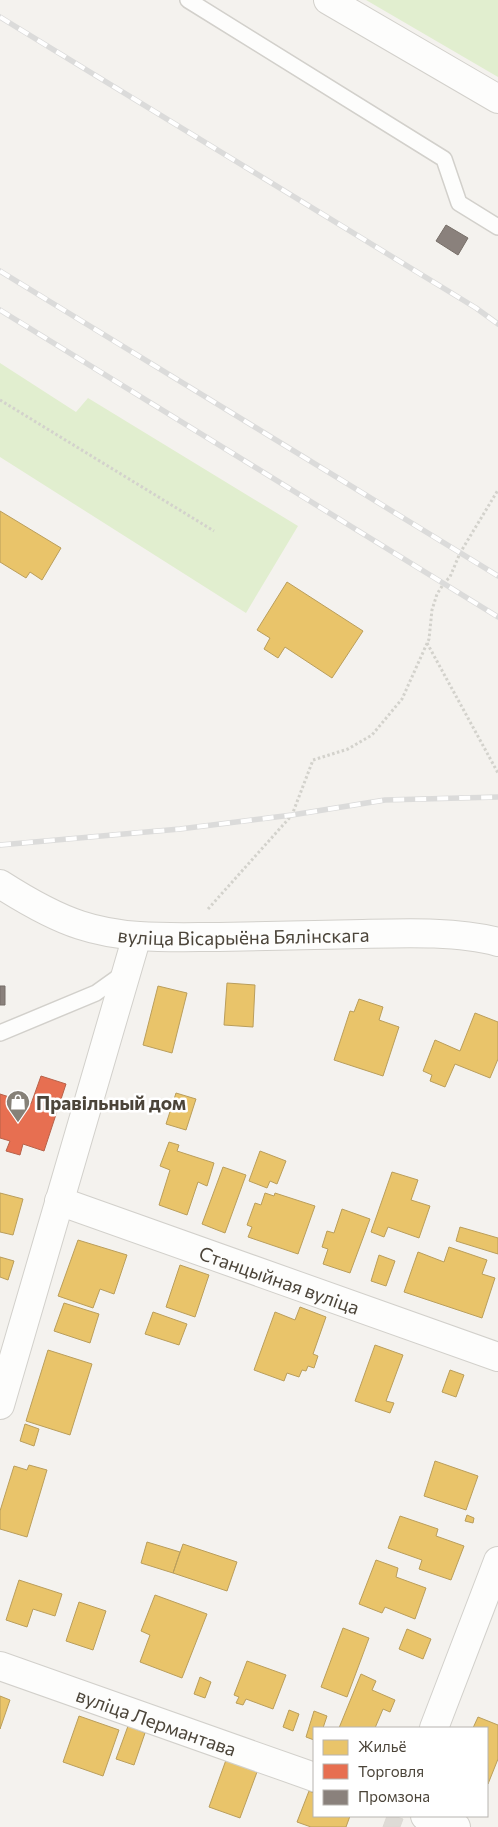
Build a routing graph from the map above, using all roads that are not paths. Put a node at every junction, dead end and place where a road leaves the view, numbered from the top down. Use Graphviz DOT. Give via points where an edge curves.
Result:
graph roads {
  1 [pos="188,0"];
  2 [pos="328,0"];
  3 [pos="498,99"];
  4 [pos="498,227"];
  5 [pos="0,884"];
  6 [pos="137,936"];
  7 [pos="498,942"];
  8 [pos="127,970"];
  9 [pos="0,1033"];
  10 [pos="59,1201"];
  11 [pos="498,1357"];
  12 [pos="0,1405"];
  13 [pos="498,1561"];
  14 [pos="0,1666"];
  15 [pos="434,1727"];
  16 [pos="313,1777"];
  17 [pos="428,1817"];
  18 [pos="456,1827"];
  1 -- 4 [label="lane" via="444,159 459,202"];
  2 -- 3 [label="street"];
  5 -- 6 [label="street, вуліца Вісарыёна Бялінскага" via="73,923"];
  6 -- 7 [label="street, вуліца Вісарыёна Бялінскага" via="390,933 465,936"];
  6 -- 8 [label="street"];
  8 -- 9 [label="lane" via="96,993"];
  8 -- 10 [label="street"];
  10 -- 11 [label="street, Станцыйная вуліца"];
  10 -- 12 [label="street"];
  13 -- 15 [label="street"];
  14 -- 16 [label="street, вуліца Лермантава"];
  17 -- 18 [label="street"];
}
